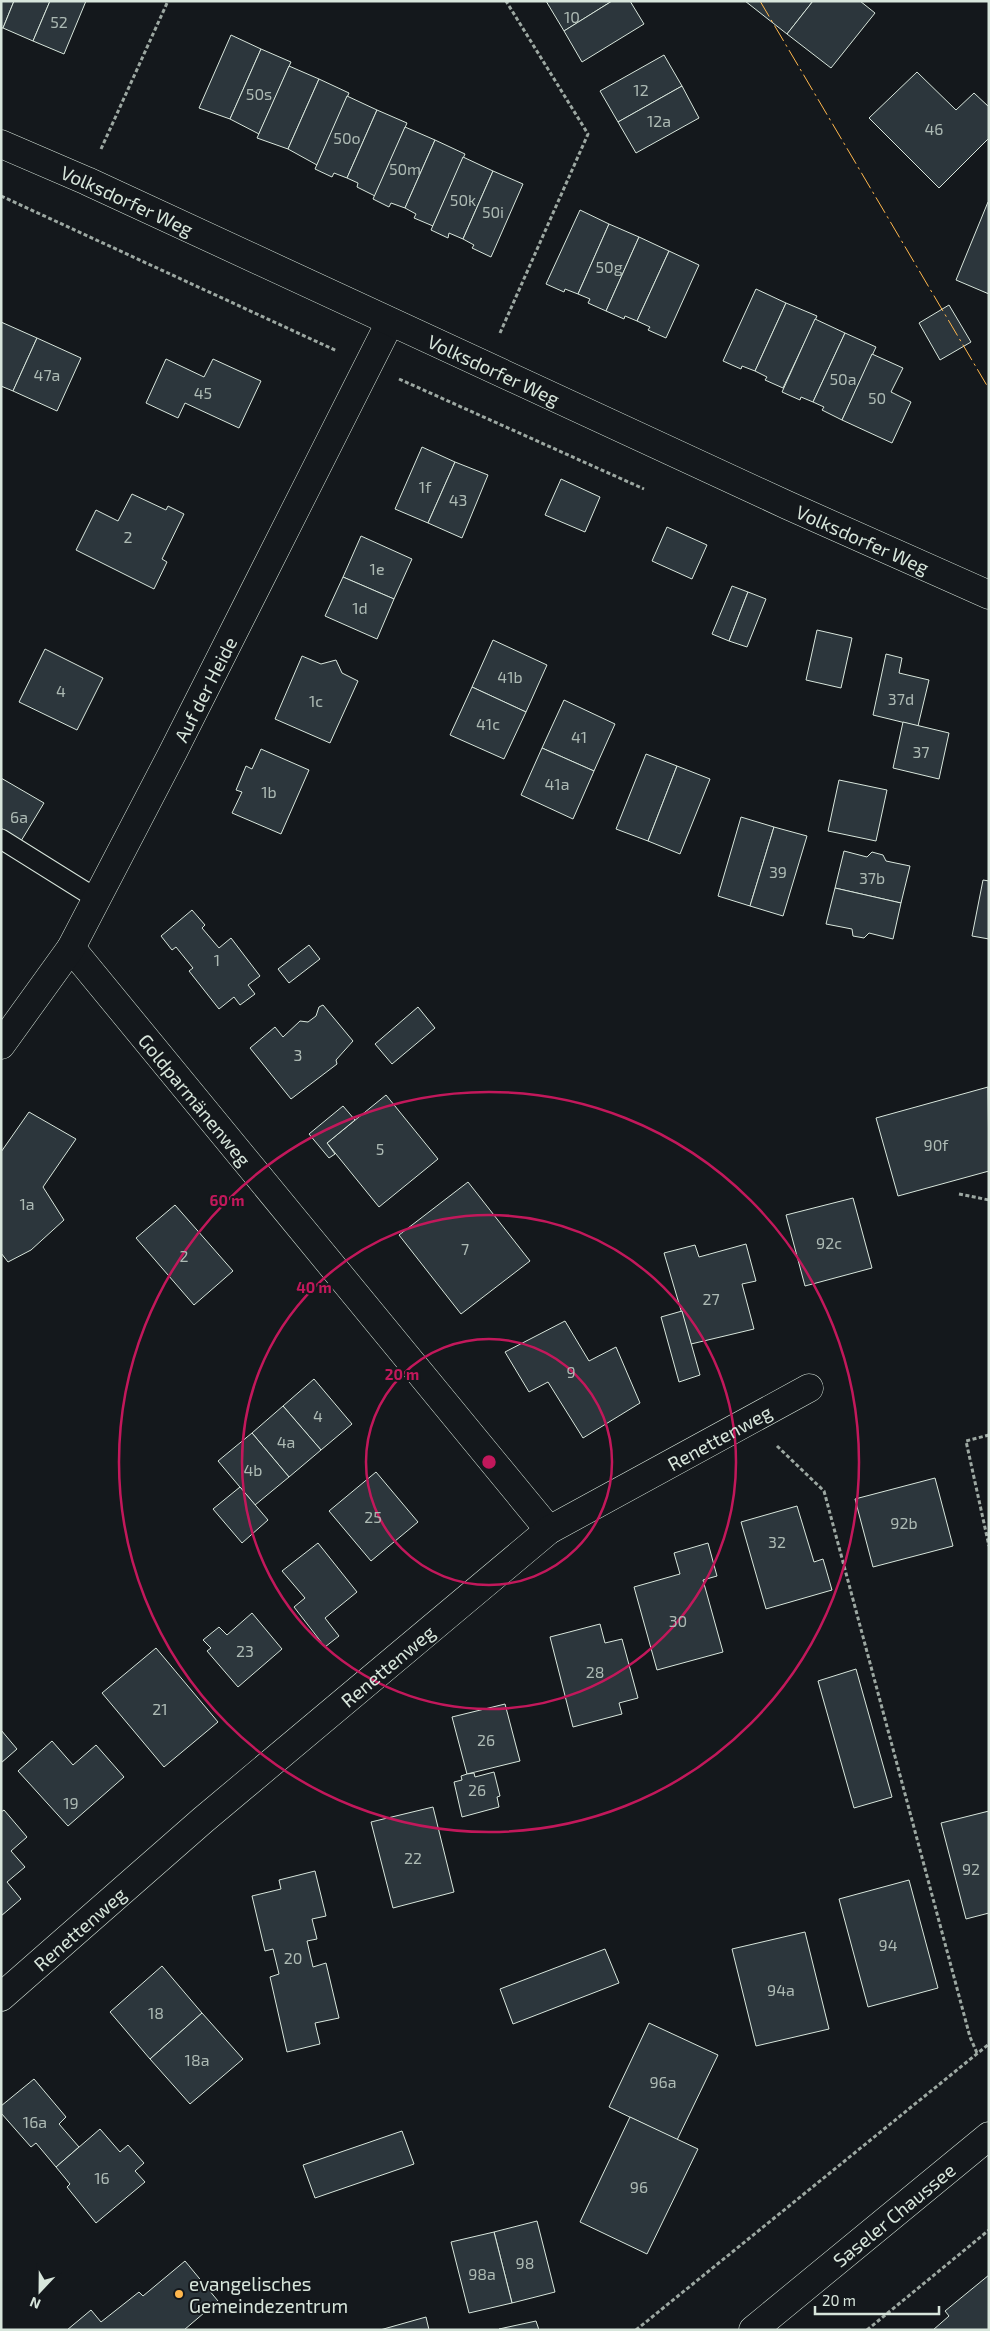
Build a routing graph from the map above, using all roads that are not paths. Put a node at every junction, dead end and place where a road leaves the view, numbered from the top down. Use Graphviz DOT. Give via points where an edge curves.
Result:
graph roads {
  1 [pos="1,144"];
  2 [pos="390,322"];
  3 [pos="989,595"];
  4 [pos="1,839"];
  5 [pos="97,899"];
  6 [pos="71,948"];
  7 [pos="1,1045"];
  8 [pos="809,1388"];
  9 [pos="549,1530"];
  10 [pos="1,1997"];
  11 [pos="989,2136"];
  12 [pos="753,2330"];
  1 -- 2 [label="street, Volksdorfer Weg"];
  2 -- 3 [label="street, Volksdorfer Weg"];
  2 -- 5 [label="street, Auf der Heide"];
  4 -- 5 [label="lane"];
  5 -- 6 [label="street, Auf der Heide"];
  6 -- 7 [label="street, Auf der Heide"];
  6 -- 9 [label="street, Goldparmänenweg"];
  8 -- 9 [label="street, Renettenweg"];
  9 -- 10 [label="street, Renettenweg" via="203,1820"];
  11 -- 12 [label="street, Saseler Chaussee"];
}
